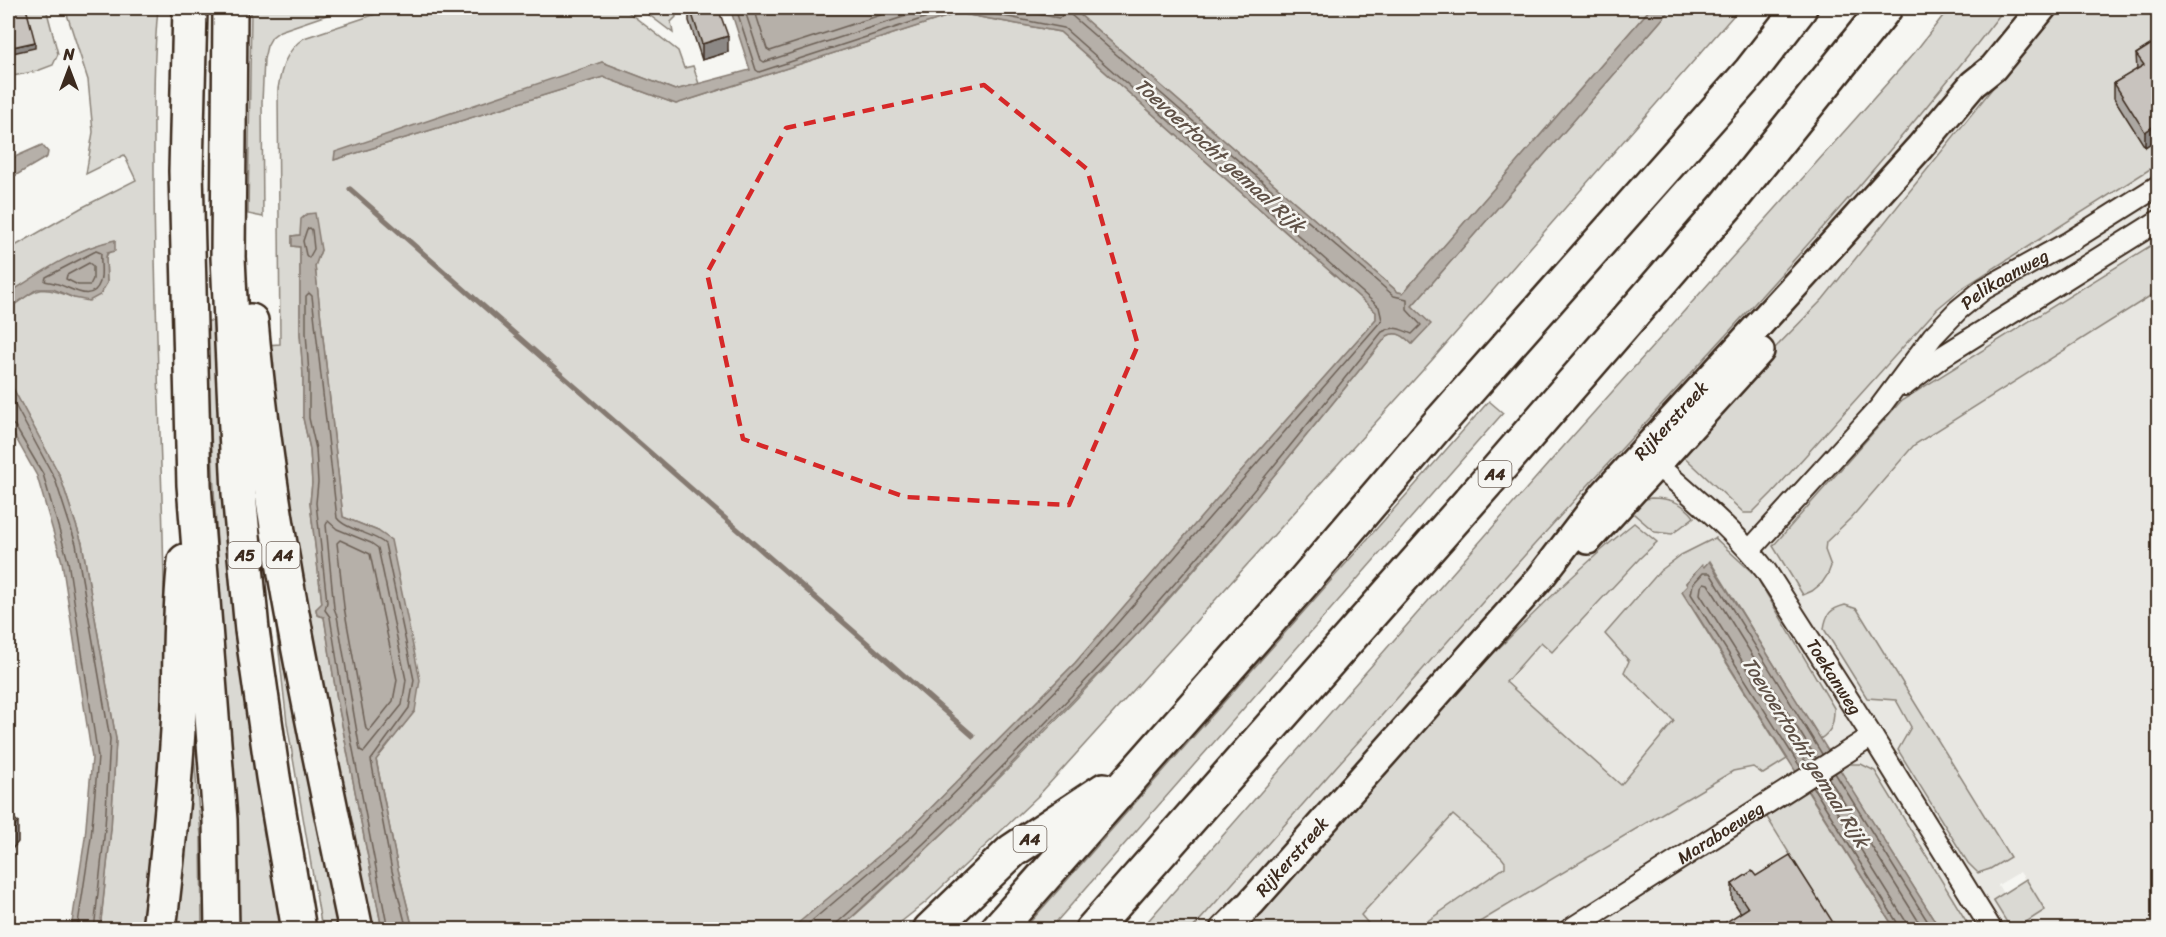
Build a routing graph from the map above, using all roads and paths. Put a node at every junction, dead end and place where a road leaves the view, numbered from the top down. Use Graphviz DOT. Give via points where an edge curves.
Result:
graph roads {
  1 [pos="190,8"];
  2 [pos="230,8"];
  3 [pos="1800,8"];
  4 [pos="1885,8"];
  5 [pos="2042,8"];
  6 [pos="228,177"];
  7 [pos="2158,186"];
  8 [pos="2158,221"];
  9 [pos="1880,407"];
  10 [pos="1650,459"];
  11 [pos="194,484"];
  12 [pos="1750,550"];
  13 [pos="1872,736"];
  14 [pos="1143,764"];
  15 [pos="1363,785"];
  16 [pos="159,930"];
  17 [pos="222,930"];
  18 [pos="299,930"];
  19 [pos="356,930"];
  20 [pos="930,930"];
  21 [pos="997,930"];
  22 [pos="1092,930"];
  23 [pos="1224,930"];
  24 [pos="1244,930"];
  25 [pos="1569,930"];
  26 [pos="1992,930"];
  1 -- 11 [label="highway" via="186,171"];
  2 -- 6 [label="highway, A5"];
  3 -- 14 [label="highway, A4" via="1751,71"];
  4 -- 22 [label="highway, A4" via="1727,205"];
  5 -- 10 [label="street, Rijkerstreek" via="1993,68 1981,90 1798,308"];
  6 -- 18 [label="highway, A5" via="230,342 239,493 252,630"];
  6 -- 19 [label="highway, A4" via="244,243 258,403 274,505"];
  7 -- 9 [label="street, Pelikaanweg" via="1984,289 1933,336"];
  8 -- 9 [label="street, Pelikaanweg" via="1928,366"];
  9 -- 12 [label="street, Pelikaanweg"];
  10 -- 12 [label="street, Toekanweg"];
  10 -- 15 [label="street, Rijkerstreek"];
  11 -- 16 [label="highway" via="181,598 172,820"];
  11 -- 17 [label="highway" via="220,820"];
  12 -- 13 [label="street, Toekanweg"];
  13 -- 25 [label="street, Maraboeweg"];
  13 -- 26 [label="street, Toekanweg"];
  14 -- 20 [label="highway, A4" via="1012,851"];
  14 -- 21 [label="highway, A4"];
  15 -- 23 [label="street, Rijkerstreek"];
  15 -- 24 [label="street, Rijkerstreek"];
}
